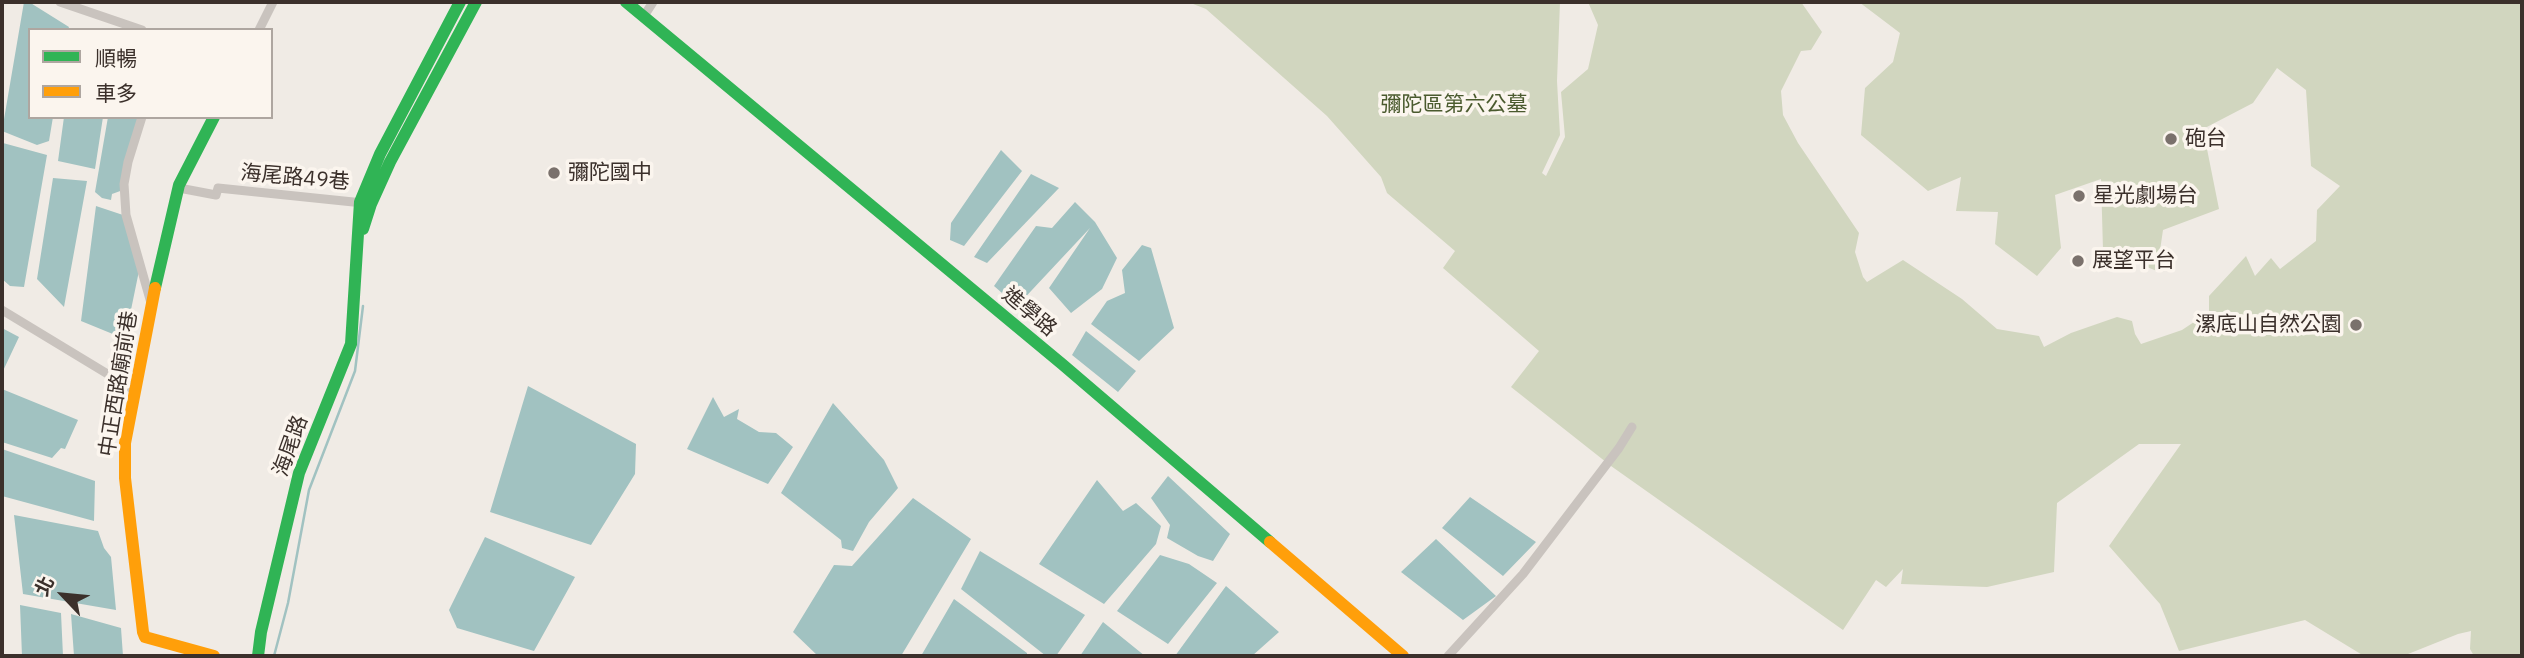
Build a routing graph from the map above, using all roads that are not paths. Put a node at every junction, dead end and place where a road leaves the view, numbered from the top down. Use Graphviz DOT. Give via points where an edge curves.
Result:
graph roads {
  1 [pos="60,2"];
  2 [pos="273,2"];
  3 [pos="460,2"];
  4 [pos="476,2"];
  5 [pos="626,2"];
  6 [pos="653,2"];
  7 [pos="644,16"];
  8 [pos="136,28"];
  9 [pos="260,28"];
  10 [pos="141,119"];
  11 [pos="213,119"];
  12 [pos="179,188"];
  13 [pos="366,203"];
  14 [pos="151,303"];
  15 [pos="2,310"];
  16 [pos="135,390"];
  17 [pos="1632,427"];
  18 [pos="214,656"];
  19 [pos="258,656"];
  20 [pos="1403,656"];
  21 [pos="1448,656"];
  1 -- 8 [label="street"];
  2 -- 9 [label="street"];
  3 -- 13 [label="street, 海尾路" via="380,154"];
  4 -- 13 [label="street, 海尾路"];
  5 -- 7 [label="street, 進學路"];
  6 -- 7 [label="street"];
  7 -- 20 [label="street, 進學路"];
  10 -- 14 [label="street" via="124,184 126,215"];
  11 -- 12 [label="street, 中正西路廟前巷"];
  12 -- 13 [label="street, 海尾路49巷" via="216,195 218,188"];
  12 -- 14 [label="street, 中正西路廟前巷"];
  13 -- 19 [label="street, 海尾路" via="357,250 351,344 299,473"];
  14 -- 16 [label="street, 中正西路廟前巷"];
  15 -- 16 [label="street"];
  16 -- 18 [label="street, 中正西路廟前巷" via="125,443 125,478 143,632 150,640"];
  17 -- 21 [label="street" via="1523,574"];
}
